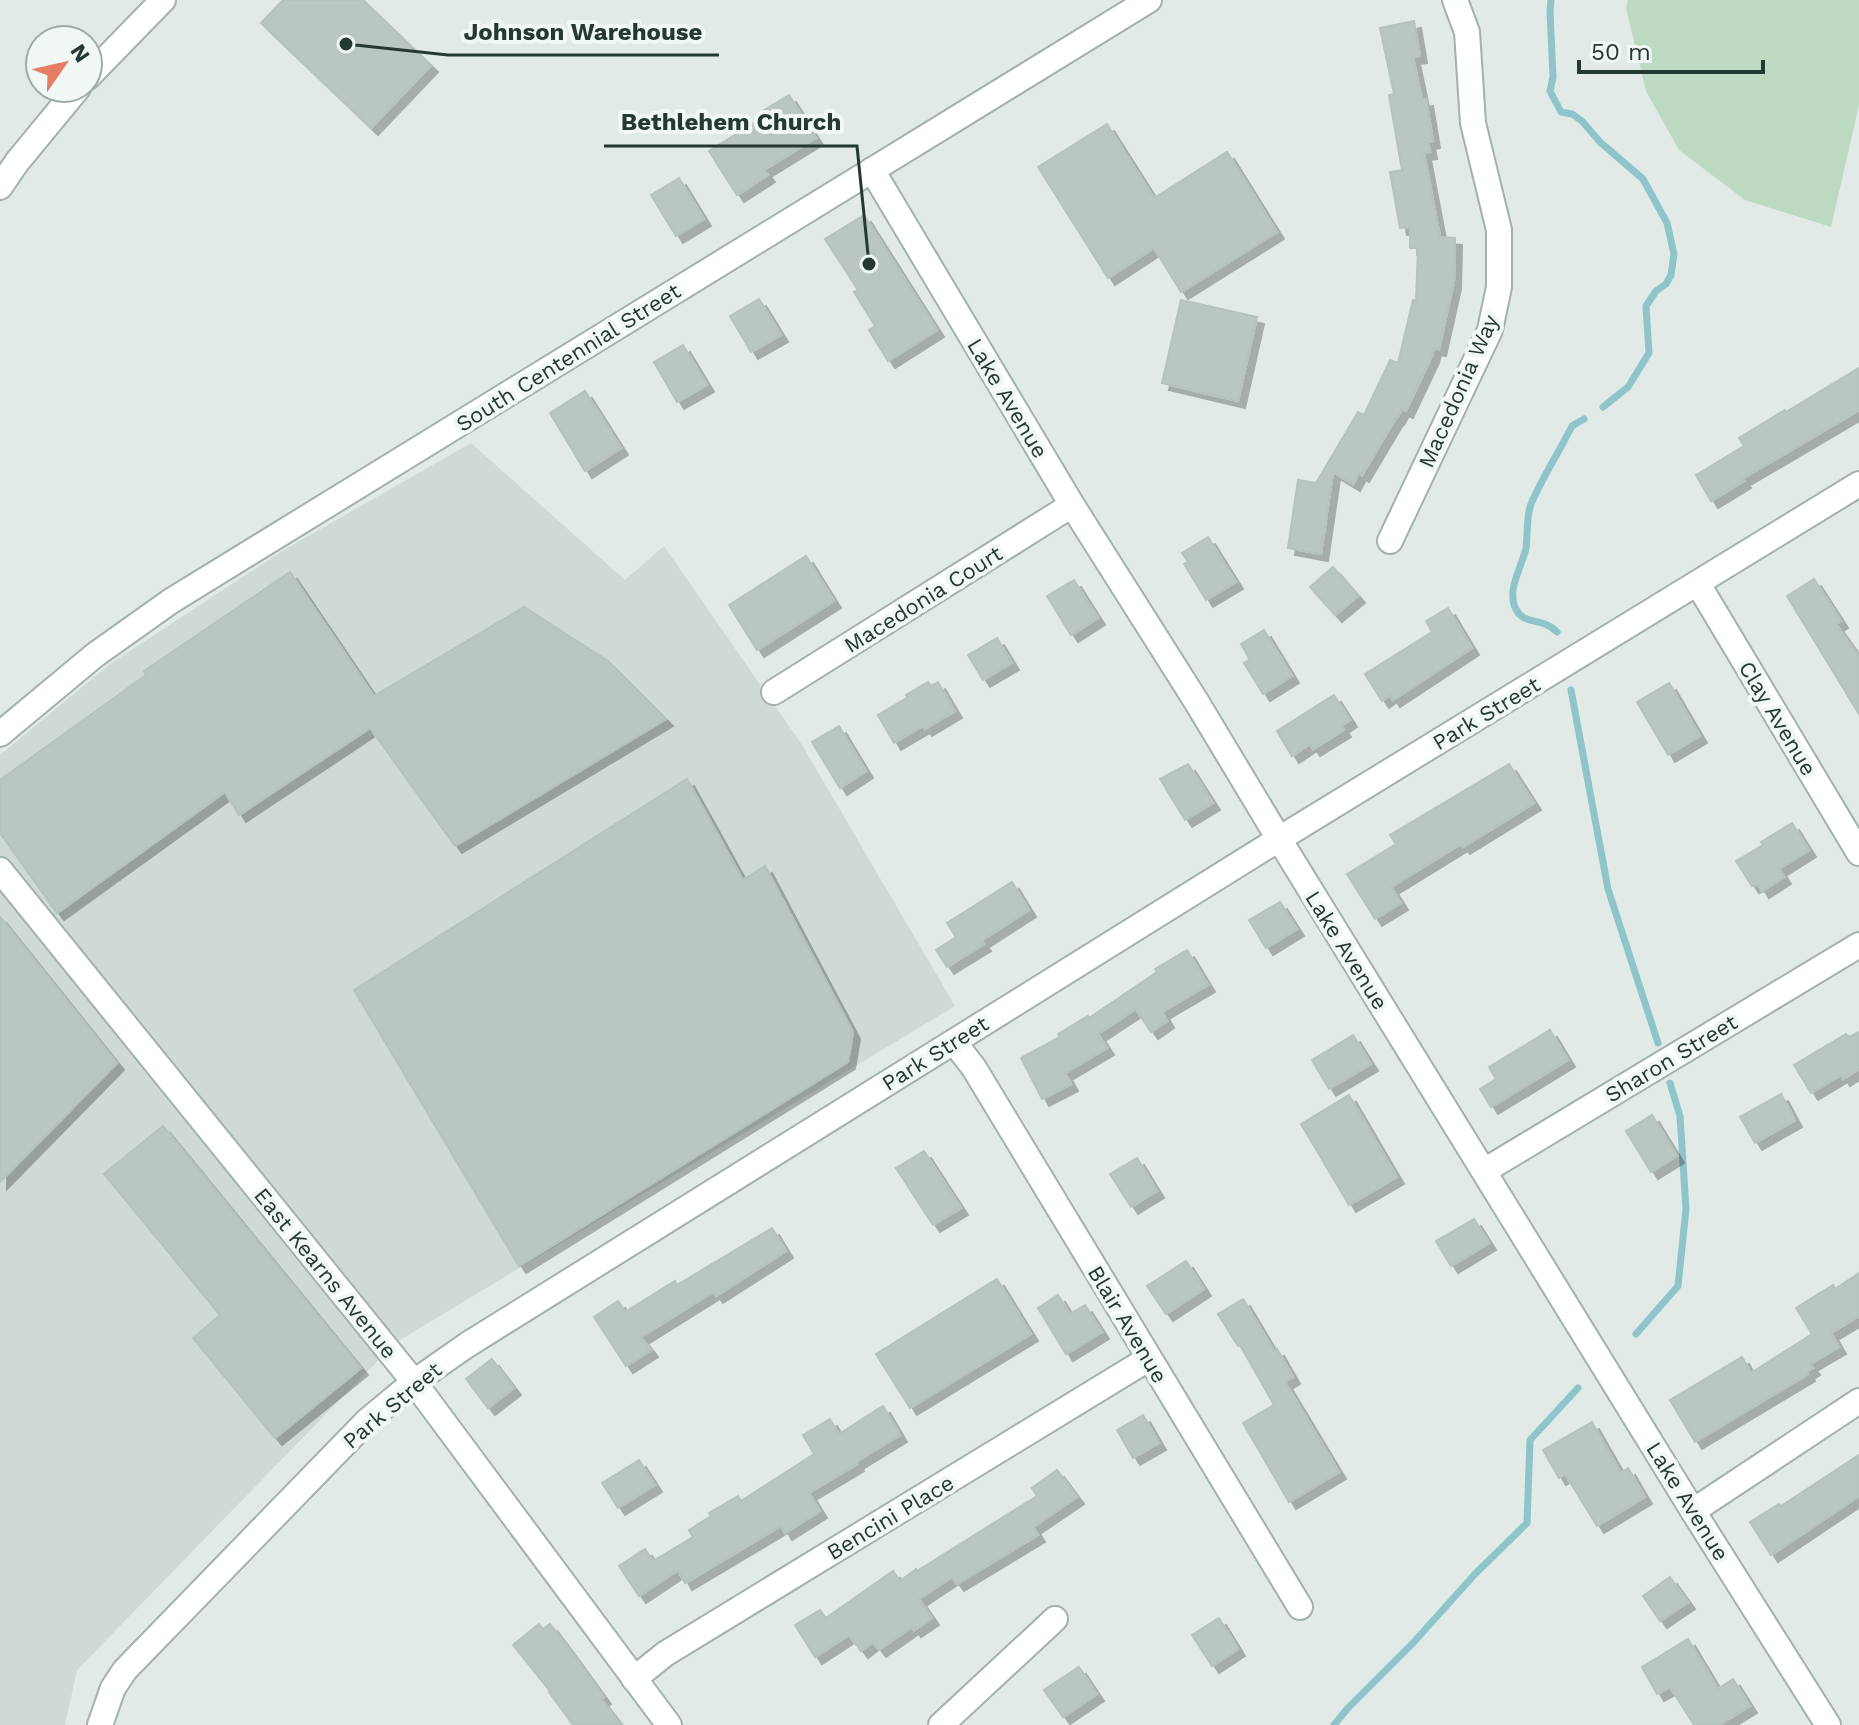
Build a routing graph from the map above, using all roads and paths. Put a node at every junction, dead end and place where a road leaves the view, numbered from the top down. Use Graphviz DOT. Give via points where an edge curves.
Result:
graph roads {
  1 [pos="163,0"];
  2 [pos="1149,0"];
  3 [pos="1455,0"];
  4 [pos="104,61"];
  5 [pos="65,104"];
  6 [pos="872,170"];
  7 [pos="0,187"];
  8 [pos="1859,484"];
  9 [pos="1072,505"];
  10 [pos="1390,541"];
  11 [pos="1698,584"];
  12 [pos="774,692"];
  13 [pos="0,734"];
  14 [pos="1279,839"];
  15 [pos="1859,853"];
  16 [pos="0,870"];
  17 [pos="1859,945"];
  18 [pos="954,1042"];
  19 [pos="1484,1171"];
  20 [pos="1148,1359"];
  21 [pos="414,1382"];
  22 [pos="1859,1401"];
  23 [pos="1693,1511"];
  24 [pos="1300,1607"];
  25 [pos="1055,1619"];
  26 [pos="634,1679"];
  27 [pos="100,1725"];
  28 [pos="669,1725"];
  29 [pos="941,1725"];
  30 [pos="1828,1725"];
  1 -- 4 [label="street"];
  2 -- 6 [label="street, South Centennial Street"];
  3 -- 10 [label="street, Macedonia Way" via="1467,32 1473,123 1499,230 1499,287 1490,330"];
  5 -- 7 [label="street"];
  6 -- 9 [label="street, Lake Avenue"];
  6 -- 13 [label="street, South Centennial Street" via="171,601 95,655"];
  8 -- 11 [label="street, Park Street"];
  9 -- 12 [label="street, Macedonia Court"];
  9 -- 14 [label="street, Lake Avenue"];
  11 -- 14 [label="street, Park Street"];
  11 -- 15 [label="street, Clay Avenue"];
  14 -- 18 [label="street, Park Street"];
  14 -- 19 [label="street, Lake Avenue"];
  16 -- 21 [label="street, East Kearns Avenue"];
  17 -- 19 [label="street, Sharon Street"];
  18 -- 20 [label="street, Blair Avenue"];
  18 -- 21 [label="street, Park Street"];
  19 -- 23 [label="street, Lake Avenue"];
  20 -- 24 [label="street, Blair Avenue"];
  20 -- 26 [label="street, Bencini Place" via="665,1654"];
  21 -- 26 [label="street, East Kearns Avenue"];
  21 -- 27 [label="street, Park Street" via="367,1421 125,1670"];
  22 -- 23 [label="street"];
  23 -- 30 [label="street, Lake Avenue"];
  25 -- 29 [label="street"];
  26 -- 28 [label="street, East Kearns Avenue"];
}
